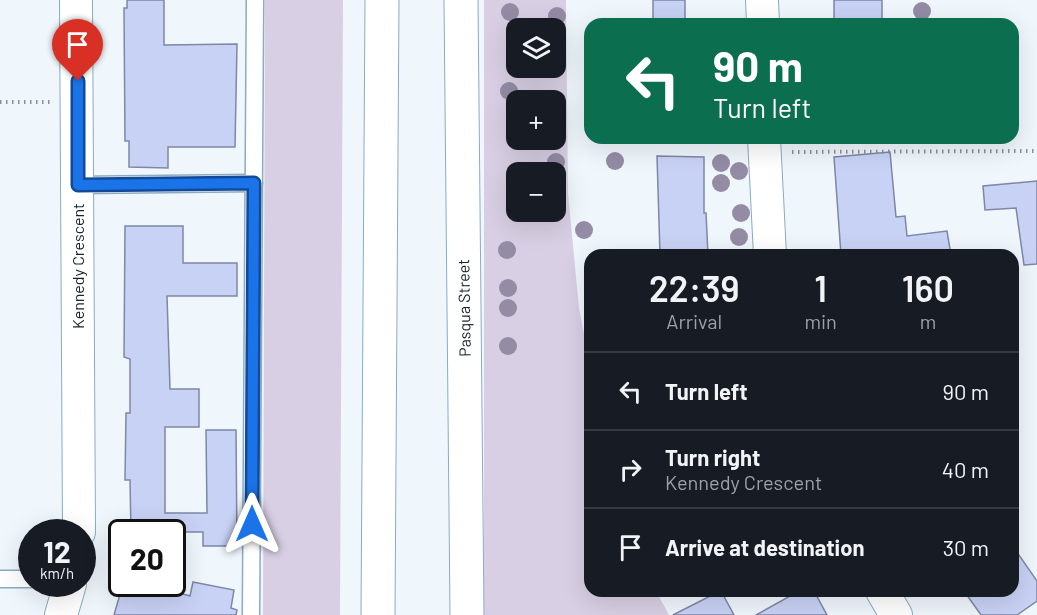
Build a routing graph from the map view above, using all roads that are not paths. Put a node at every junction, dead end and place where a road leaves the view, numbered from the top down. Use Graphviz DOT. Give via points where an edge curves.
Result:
graph roads {
  1 [pos="76,0"];
  2 [pos="255,0"];
  3 [pos="382,0"];
  4 [pos="461,0"];
  5 [pos="762,0"];
  6 [pos="763,18"];
  7 [pos="764,145"];
  8 [pos="254,183"];
  9 [pos="78,185"];
  10 [pos="770,249"];
  11 [pos="79,519"];
  12 [pos="0,579"];
  13 [pos="18,579"];
  14 [pos="66,597"];
  15 [pos="886,597"];
  16 [pos="61,615"];
  17 [pos="251,615"];
  18 [pos="378,615"];
  19 [pos="467,615"];
  20 [pos="896,615"];
  1 -- 9 [label="street, Kennedy Crescent"];
  2 -- 8 [label="lane"];
  3 -- 18 [label="main road"];
  4 -- 19 [label="main road, Pasqua Street"];
  5 -- 6 [label="street"];
  7 -- 10 [label="street"];
  8 -- 9 [label="lane"];
  8 -- 17 [label="lane"];
  9 -- 11 [label="street, Kennedy Crescent"];
  12 -- 13 [label="lane"];
  14 -- 16 [label="street"];
  15 -- 20 [label="street"];
}
